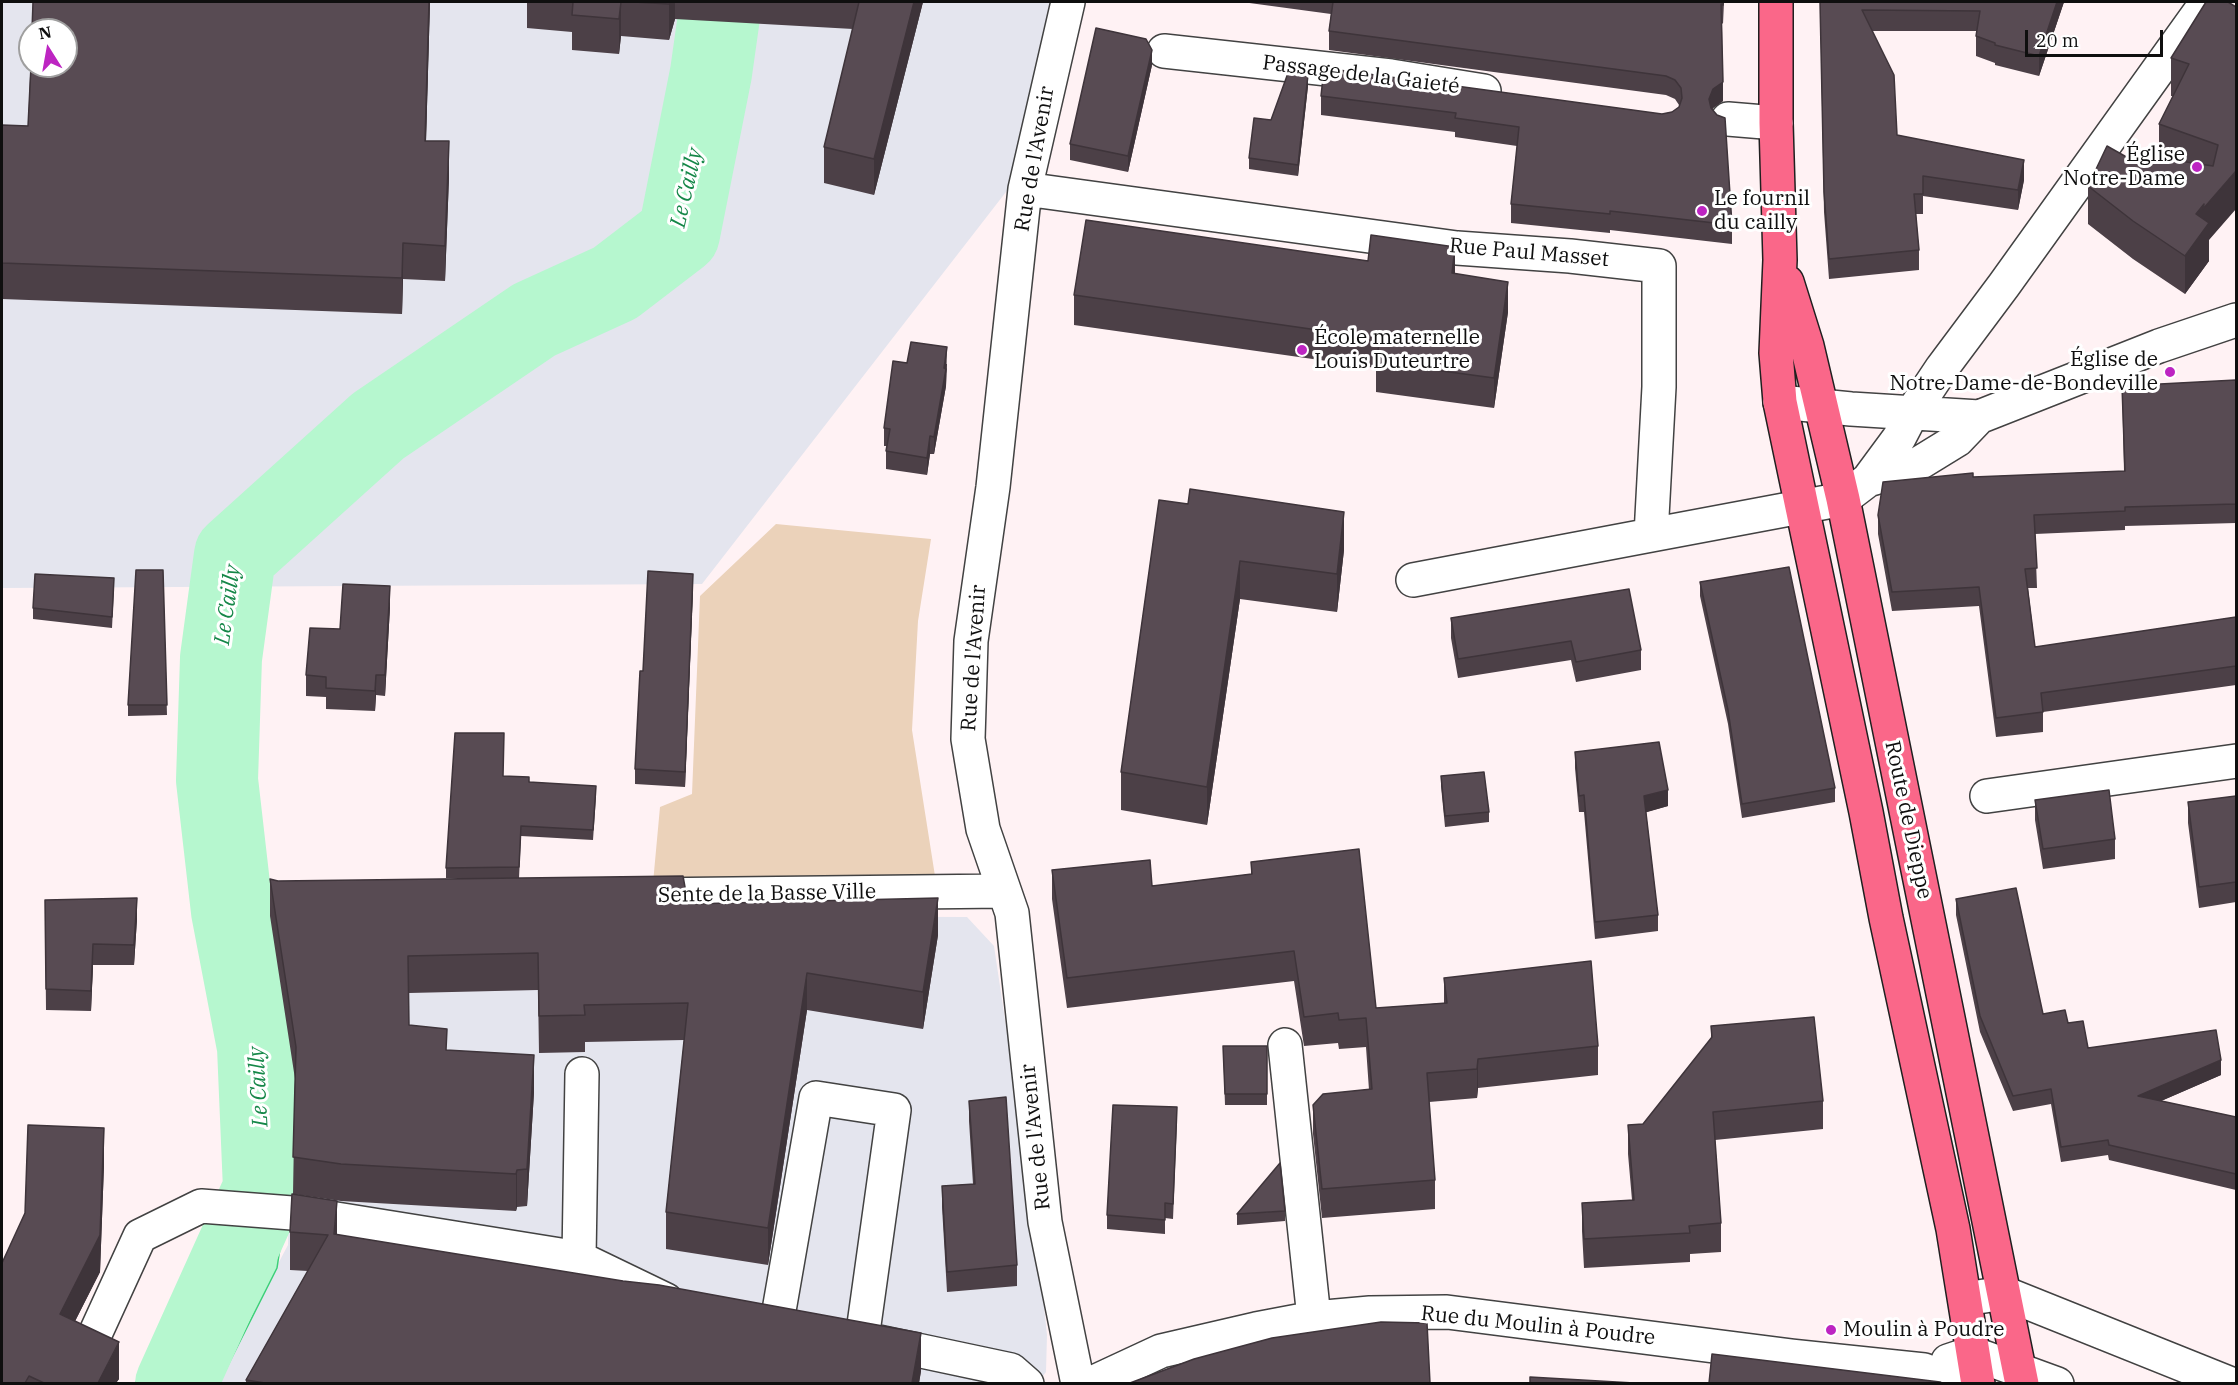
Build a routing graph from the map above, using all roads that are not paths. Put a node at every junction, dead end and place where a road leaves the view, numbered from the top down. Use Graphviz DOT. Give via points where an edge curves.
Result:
graph roads {
  1 [pos="1068,2"];
  2 [pos="1776,2"];
  3 [pos="2207,2"];
  4 [pos="1164,51"];
  5 [pos="1509,94"];
  6 [pos="1728,118"];
  7 [pos="1776,123"];
  8 [pos="1025,189"];
  9 [pos="1780,260"];
  10 [pos="2236,320"];
  11 [pos="1780,402"];
  12 [pos="1821,406"];
  13 [pos="1912,413"];
  14 [pos="1979,417"];
  15 [pos="1855,489"];
  16 [pos="1800,507"];
  17 [pos="1651,535"];
  18 [pos="1413,580"];
  19 [pos="2236,761"];
  20 [pos="1987,796"];
  21 [pos="1918,868"];
  22 [pos="1878,877"];
  23 [pos="1004,891"];
  24 [pos="612,896"];
  25 [pos="1285,1045"];
  26 [pos="582,1074"];
  27 [pos="579,1258"];
  28 [pos="2004,1293"];
  29 [pos="1965,1299"];
  30 [pos="696,1306"];
  31 [pos="1314,1318"];
  32 [pos="862,1339"];
  33 [pos="91,1342"];
  34 [pos="1975,1368"];
  35 [pos="1924,1370"];
  36 [pos="2020,1376"];
  37 [pos="1027,1383"];
  38 [pos="1078,1383"];
  39 [pos="1090,1383"];
  40 [pos="1958,1383"];
  41 [pos="2058,1383"];
  42 [pos="2231,1383"];
  1 -- 8 [label="street, Rue de l'Avenir"];
  2 -- 7 [label="main road, Route de Dieppe"];
  3 -- 13 [label="street"];
  4 -- 5 [label="street, Passage de la Gaieté" via="1391,76"];
  6 -- 7 [label="street"];
  7 -- 9 [label="main road, Route de Dieppe"];
  8 -- 17 [label="street, Rue Paul Masset" via="1457,248 1659,266 1659,387"];
  8 -- 23 [label="street, Rue de l'Avenir" via="997,452 971,641 968,728 982,829"];
  9 -- 11 [label="main road, Route de Dieppe" via="1776,352"];
  9 -- 12 [label="main road, Route de Dieppe"];
  10 -- 14 [label="street"];
  11 -- 12 [label="street"];
  11 -- 16 [label="main road, Route de Dieppe"];
  12 -- 13 [label="street"];
  12 -- 15 [label="main road, Route de Dieppe"];
  13 -- 14 [label="street"];
  13 -- 15 [label="street" via="1899,438"];
  14 -- 15 [label="street" via="1957,440 1913,467"];
  15 -- 16 [label="street"];
  15 -- 21 [label="main road, Route de Dieppe"];
  16 -- 17 [label="street"];
  16 -- 22 [label="main road, Route de Dieppe"];
  17 -- 18 [label="street"];
  19 -- 20 [label="street"];
  21 -- 22 [label="main road"];
  21 -- 28 [label="main road, Route de Dieppe"];
  22 -- 29 [label="main road, Route de Dieppe"];
  23 -- 24 [label="street, Sente de la Basse Ville"];
  23 -- 38 [label="street, Rue de l'Avenir" via="1012,913 1045,1222"];
  25 -- 31 [label="street"];
  26 -- 27 [label="street"];
  27 -- 30 [label="street" via="661,1299"];
  27 -- 33 [label="street" via="305,1215 201,1206 140,1236"];
  28 -- 29 [label="street"];
  28 -- 36 [label="main road, Route de Dieppe"];
  28 -- 42 [label="street"];
  29 -- 34 [label="main road, Route de Dieppe"];
  31 -- 35 [label="street, Rue du Moulin à Poudre" via="1447,1312"];
  31 -- 39 [label="street, Rue du Moulin à Poudre" via="1161,1351"];
  32 -- 32 [label="street" via="894,1110 816,1098 765,1319"];
  32 -- 37 [label="street" via="1011,1370"];
  34 -- 35 [label="street, Rue du Moulin à Poudre"];
  34 -- 36 [label="street"];
  35 -- 40 [label="street, Rue du Moulin à Poudre"];
  36 -- 41 [label="street"];
}
